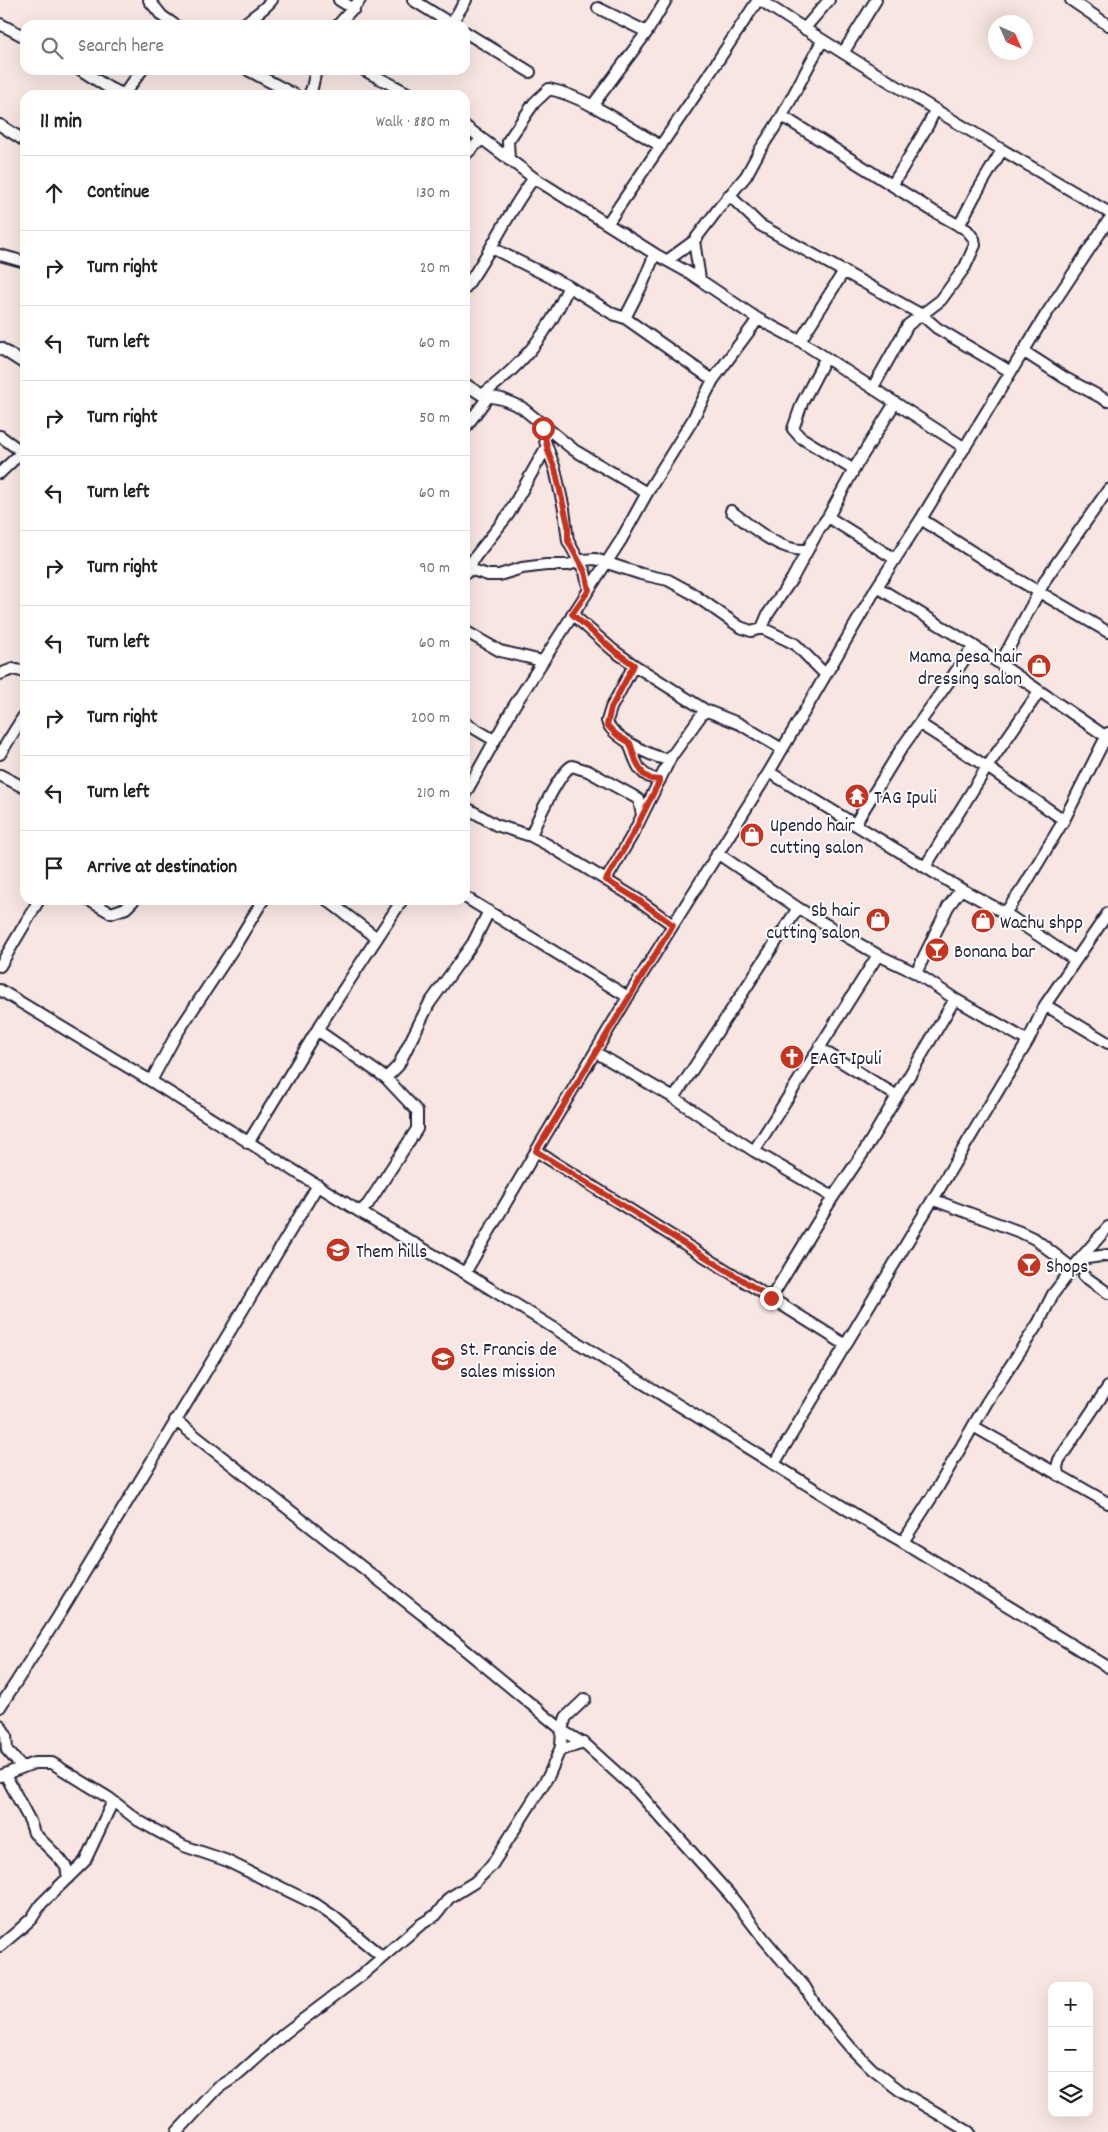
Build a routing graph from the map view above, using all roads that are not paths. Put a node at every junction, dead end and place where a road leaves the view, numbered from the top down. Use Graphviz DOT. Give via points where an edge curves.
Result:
graph roads {
  1 [pos="149,0"];
  2 [pos="272,0"];
  3 [pos="339,0"];
  4 [pos="413,0"];
  5 [pos="466,0"];
  6 [pos="666,0"];
  7 [pos="759,0"];
  8 [pos="830,0"];
  9 [pos="876,0"];
  10 [pos="1070,0"];
  11 [pos="357,4"];
  12 [pos="598,8"];
  13 [pos="167,20"];
  14 [pos="248,20"];
  15 [pos="343,20"];
  16 [pos="446,20"];
  17 [pos="454,20"];
  18 [pos="0,24"];
  19 [pos="1108,25"];
  20 [pos="804,29"];
  21 [pos="647,32"];
  22 [pos="20,34"];
  23 [pos="470,35"];
  24 [pos="822,41"];
  25 [pos="843,53"];
  26 [pos="530,72"];
  27 [pos="88,75"];
  28 [pos="138,75"];
  29 [pos="257,75"];
  30 [pos="315,75"];
  31 [pos="372,75"];
  32 [pos="114,90"];
  33 [pos="128,90"];
  34 [pos="286,90"];
  35 [pos="311,90"];
  36 [pos="396,90"];
  37 [pos="592,106"];
  38 [pos="935,110"];
  39 [pos="782,116"];
  40 [pos="0,125"];
  41 [pos="470,130"];
  42 [pos="20,138"];
  43 [pos="482,139"];
  44 [pos="661,146"];
  45 [pos="470,150"];
  46 [pos="1002,150"];
  47 [pos="509,160"];
  48 [pos="534,178"];
  49 [pos="893,184"];
  50 [pos="729,195"];
  51 [pos="1108,212"];
  52 [pos="1108,221"];
  53 [pos="607,224"];
  54 [pos="959,226"];
  55 [pos="694,241"];
  56 [pos="492,248"];
  57 [pos="0,254"];
  58 [pos="655,254"];
  59 [pos="20,260"];
  60 [pos="668,260"];
  61 [pos="844,271"];
  62 [pos="700,279"];
  63 [pos="470,281"];
  64 [pos="568,288"];
  65 [pos="922,315"];
  66 [pos="625,318"];
  67 [pos="758,319"];
  68 [pos="800,341"];
  69 [pos="0,348"];
  70 [pos="1023,351"];
  71 [pos="825,359"];
  72 [pos="20,361"];
  73 [pos="1011,372"];
  74 [pos="713,380"];
  75 [pos="470,387"];
  76 [pos="873,387"];
  77 [pos="485,396"];
  78 [pos="1108,401"];
  79 [pos="895,402"];
  80 [pos="470,420"];
  81 [pos="543,423"];
  82 [pos="0,436"];
  83 [pos="547,446"];
  84 [pos="20,448"];
  85 [pos="965,448"];
  86 [pos="20,455"];
  87 [pos="854,470"];
  88 [pos="0,473"];
  89 [pos="1108,490"];
  90 [pos="647,493"];
  91 [pos="731,511"];
  92 [pos="828,517"];
  93 [pos="921,519"];
  94 [pos="807,550"];
  95 [pos="580,560"];
  96 [pos="894,560"];
  97 [pos="606,564"];
  98 [pos="470,568"];
  99 [pos="470,572"];
  100 [pos="877,587"];
  101 [pos="589,590"];
  102 [pos="1038,590"];
  103 [pos="572,614"];
  104 [pos="762,628"];
  105 [pos="1108,632"];
  106 [pos="470,634"];
  107 [pos="974,646"];
  108 [pos="542,660"];
  109 [pos="1000,664"];
  110 [pos="634,665"];
  111 [pos="20,671"];
  112 [pos="0,674"];
  113 [pos="825,674"];
  114 [pos="1039,692"];
  115 [pos="704,710"];
  116 [pos="20,722"];
  117 [pos="920,724"];
  118 [pos="470,726"];
  119 [pos="1107,736"];
  120 [pos="494,740"];
  121 [pos="630,743"];
  122 [pos="782,749"];
  123 [pos="0,754"];
  124 [pos="671,757"];
  125 [pos="986,766"];
  126 [pos="769,772"];
  127 [pos="0,775"];
  128 [pos="660,780"];
  129 [pos="20,785"];
  130 [pos="470,785"];
  131 [pos="470,810"];
  132 [pos="642,815"];
  133 [pos="1064,820"];
  134 [pos="855,824"];
  135 [pos="531,836"];
  136 [pos="717,853"];
  137 [pos="925,867"];
  138 [pos="606,880"];
  139 [pos="961,888"];
  140 [pos="470,900"];
  141 [pos="36,905"];
  142 [pos="97,905"];
  143 [pos="129,905"];
  144 [pos="260,905"];
  145 [pos="334,905"];
  146 [pos="399,905"];
  147 [pos="798,908"];
  148 [pos="489,911"];
  149 [pos="1005,913"];
  150 [pos="1108,913"];
  151 [pos="673,925"];
  152 [pos="377,938"];
  153 [pos="878,955"];
  154 [pos="1075,960"];
  155 [pos="0,966"];
  156 [pos="916,973"];
  157 [pos="0,990"];
  158 [pos="628,997"];
  159 [pos="955,999"];
  160 [pos="1045,1005"];
  161 [pos="317,1030"];
  162 [pos="1028,1040"];
  163 [pos="1108,1043"];
  164 [pos="819,1048"];
  165 [pos="595,1052"];
  166 [pos="386,1078"];
  167 [pos="151,1081"];
  168 [pos="897,1096"];
  169 [pos="674,1098"];
  170 [pos="248,1143"];
  171 [pos="536,1151"];
  172 [pos="754,1151"];
  173 [pos="318,1185"];
  174 [pos="833,1198"];
  175 [pos="934,1200"];
  176 [pos="360,1212"];
  177 [pos="1108,1227"];
  178 [pos="1108,1255"];
  179 [pos="1080,1258"];
  180 [pos="1072,1268"];
  181 [pos="465,1273"];
  182 [pos="1084,1276"];
  183 [pos="1108,1293"];
  184 [pos="771,1298"];
  185 [pos="846,1345"];
  186 [pos="1108,1389"];
  187 [pos="174,1420"];
  188 [pos="973,1426"];
  189 [pos="1059,1460"];
  190 [pos="774,1464"];
  191 [pos="1043,1466"];
  192 [pos="1058,1475"];
  193 [pos="1108,1503"];
  194 [pos="904,1542"];
  195 [pos="1108,1667"];
  196 [pos="585,1699"];
  197 [pos="0,1707"];
  198 [pos="0,1725"];
  199 [pos="562,1729"];
  200 [pos="584,1743"];
  201 [pos="560,1750"];
  202 [pos="22,1767"];
  203 [pos="2,1774"];
  204 [pos="113,1802"];
  205 [pos="68,1878"];
  206 [pos="0,1946"];
  207 [pos="381,1956"];
  208 [pos="177,2132"];
  209 [pos="969,2132"];
  1 -- 13 [label="street"];
  2 -- 14 [label="street"];
  3 -- 11 [label="street"];
  4 -- 16 [label="street"];
  5 -- 17 [label="street"];
  6 -- 21 [label="street"];
  7 -- 20 [label="street"];
  7 -- 44 [label="street"];
  8 -- 20 [label="street"];
  9 -- 25 [label="street"];
  10 -- 19 [label="street"];
  11 -- 15 [label="street"];
  12 -- 21 [label="street"];
  18 -- 22 [label="street"];
  20 -- 24 [label="street"];
  21 -- 37 [label="street"];
  23 -- 26 [label="street"];
  24 -- 25 [label="street"];
  24 -- 39 [label="street"];
  25 -- 38 [label="street"];
  27 -- 32 [label="street"];
  28 -- 33 [label="street"];
  29 -- 34 [label="street"];
  30 -- 35 [label="street"];
  31 -- 36 [label="street"];
  37 -- 44 [label="street"];
  37 -- 47 [label="street" via="549,89 534,103 508,141"];
  38 -- 46 [label="street"];
  38 -- 49 [label="street"];
  39 -- 49 [label="street"];
  39 -- 50 [label="street" via="746,176"];
  40 -- 42 [label="street"];
  41 -- 43 [label="street"];
  43 -- 45 [label="street"];
  43 -- 47 [label="street"];
  44 -- 53 [label="street"];
  46 -- 51 [label="street"];
  46 -- 54 [label="street"];
  47 -- 48 [label="street"];
  48 -- 53 [label="street"];
  48 -- 56 [label="street" via="499,231"];
  49 -- 54 [label="street"];
  50 -- 55 [label="street"];
  50 -- 61 [label="street" via="760,225"];
  52 -- 70 [label="street"];
  53 -- 58 [label="street"];
  54 -- 65 [label="street" via="974,239 971,257 947,293"];
  55 -- 60 [label="street"];
  55 -- 62 [label="street"];
  56 -- 63 [label="street"];
  56 -- 64 [label="street"];
  57 -- 59 [label="street"];
  58 -- 60 [label="street"];
  58 -- 66 [label="street"];
  60 -- 62 [label="street"];
  61 -- 65 [label="street"];
  61 -- 68 [label="street"];
  62 -- 67 [label="street"];
  64 -- 66 [label="street"];
  64 -- 77 [label="street" via="554,317 527,356"];
  65 -- 73 [label="street" via="937,328"];
  65 -- 76 [label="street" via="906,327"];
  66 -- 74 [label="street"];
  67 -- 68 [label="street"];
  67 -- 74 [label="street"];
  68 -- 71 [label="street"];
  69 -- 72 [label="street"];
  70 -- 73 [label="street"];
  70 -- 78 [label="street"];
  71 -- 76 [label="street"];
  71 -- 87 [label="street" via="802,403 793,429 800,437"];
  73 -- 85 [label="street"];
  74 -- 90 [label="street" via="692,421"];
  75 -- 77 [label="street"];
  76 -- 79 [label="street"];
  77 -- 80 [label="street"];
  77 -- 81 [label="street" via="521,407"];
  79 -- 85 [label="street"];
  79 -- 87 [label="street"];
  81 -- 83 [label="street"];
  81 -- 90 [label="street" via="574,450"];
  82 -- 84 [label="street"];
  83 -- 95 [label="street" via="568,525 568,541"];
  83 -- 98 [label="street" via="508,514"];
  85 -- 93 [label="street"];
  86 -- 88 [label="street"];
  87 -- 92 [label="street"];
  89 -- 102 [label="street"];
  90 -- 97 [label="street"];
  91 -- 94 [label="street" via="778,543"];
  92 -- 94 [label="street"];
  92 -- 96 [label="street"];
  93 -- 96 [label="street"];
  93 -- 102 [label="street"];
  94 -- 104 [label="street"];
  95 -- 97 [label="street" via="591,559"];
  95 -- 99 [label="street" via="568,565 522,568 499,575"];
  95 -- 101 [label="street"];
  96 -- 100 [label="street"];
  97 -- 101 [label="street"];
  97 -- 104 [label="street" via="668,580 747,630"];
  100 -- 107 [label="street"];
  100 -- 113 [label="street"];
  101 -- 103 [label="street"];
  102 -- 105 [label="street"];
  102 -- 109 [label="street"];
  103 -- 108 [label="street"];
  103 -- 110 [label="street"];
  104 -- 113 [label="street" via="798,647"];
  106 -- 108 [label="street" via="500,651"];
  107 -- 109 [label="street"];
  107 -- 117 [label="street"];
  108 -- 120 [label="street"];
  109 -- 114 [label="street"];
  110 -- 115 [label="street"];
  110 -- 121 [label="street" via="607,721 617,735"];
  111 -- 112 [label="street" via="13,669"];
  113 -- 122 [label="street"];
  114 -- 119 [label="street"];
  114 -- 125 [label="street"];
  115 -- 122 [label="street" via="740,724"];
  115 -- 124 [label="street"];
  116 -- 123 [label="street"];
  117 -- 125 [label="street"];
  117 -- 134 [label="street"];
  118 -- 120 [label="street"];
  119 -- 133 [label="street"];
  120 -- 130 [label="street"];
  121 -- 124 [label="street" via="662,758"];
  121 -- 128 [label="street" via="641,772"];
  122 -- 126 [label="street"];
  124 -- 128 [label="street"];
  125 -- 133 [label="street"];
  125 -- 137 [label="street"];
  126 -- 134 [label="street"];
  126 -- 136 [label="street"];
  127 -- 129 [label="street"];
  128 -- 132 [label="street"];
  131 -- 135 [label="street" via="496,824"];
  132 -- 135 [label="street" via="639,800 635,797 588,771 572,766 560,778"];
  132 -- 138 [label="street"];
  133 -- 149 [label="street"];
  134 -- 137 [label="street"];
  135 -- 138 [label="street"];
  136 -- 147 [label="street"];
  136 -- 151 [label="street"];
  137 -- 139 [label="street"];
  138 -- 151 [label="street"];
  139 -- 149 [label="street"];
  139 -- 156 [label="street" via="948,906"];
  140 -- 148 [label="street"];
  141 -- 155 [label="street"];
  142 -- 143 [label="street" via="111,913"];
  144 -- 167 [label="street" via="176,1035"];
  145 -- 152 [label="street"];
  146 -- 152 [label="street"];
  147 -- 153 [label="street"];
  147 -- 169 [label="street"];
  148 -- 158 [label="street"];
  148 -- 166 [label="street" via="473,943 429,1004 398,1066"];
  149 -- 154 [label="street"];
  150 -- 154 [label="street"];
  151 -- 158 [label="street"];
  152 -- 161 [label="street"];
  153 -- 156 [label="street"];
  153 -- 164 [label="street"];
  154 -- 160 [label="street"];
  156 -- 159 [label="street"];
  157 -- 167 [label="street"];
  158 -- 165 [label="street"];
  159 -- 162 [label="street"];
  159 -- 168 [label="street"];
  160 -- 162 [label="street"];
  160 -- 163 [label="street"];
  161 -- 166 [label="street"];
  161 -- 170 [label="street"];
  162 -- 175 [label="street"];
  164 -- 168 [label="street"];
  164 -- 172 [label="street"];
  165 -- 169 [label="street"];
  165 -- 171 [label="street"];
  166 -- 176 [label="street" via="415,1106 417,1129"];
  167 -- 170 [label="street"];
  168 -- 174 [label="street"];
  169 -- 172 [label="street"];
  170 -- 173 [label="street"];
  171 -- 181 [label="street"];
  171 -- 184 [label="street"];
  172 -- 174 [label="street"];
  173 -- 176 [label="street"];
  173 -- 187 [label="street"];
  174 -- 184 [label="street"];
  175 -- 180 [label="street" via="1035,1239"];
  175 -- 185 [label="street"];
  176 -- 181 [label="street"];
  177 -- 179 [label="street"];
  178 -- 179 [label="street"];
  179 -- 180 [label="street"];
  180 -- 188 [label="street"];
  181 -- 190 [label="street"];
  182 -- 183 [label="street"];
  184 -- 185 [label="street"];
  185 -- 190 [label="street"];
  186 -- 189 [label="street"];
  187 -- 197 [label="street" via="56,1620"];
  187 -- 199 [label="street" via="423,1615"];
  188 -- 191 [label="street"];
  188 -- 194 [label="street"];
  189 -- 191 [label="street"];
  189 -- 192 [label="street"];
  190 -- 194 [label="street"];
  191 -- 192 [label="street"];
  192 -- 193 [label="street"];
  194 -- 195 [label="street"];
  196 -- 199 [label="street" via="566,1717"];
  198 -- 202 [label="street" via="6,1735 7,1750"];
  199 -- 200 [label="street"];
  199 -- 201 [label="street"];
  200 -- 201 [label="street"];
  200 -- 209 [label="street" via="636,1791 730,1895 806,1987 817,2008 851,2048 903,2093"];
  201 -- 207 [label="street" via="541,1789 492,1865 475,1882 450,1898 432,1918"];
  202 -- 203 [label="street"];
  202 -- 204 [label="street" via="52,1763"];
  203 -- 205 [label="street" via="34,1833 60,1859"];
  204 -- 205 [label="street" via="85,1861"];
  204 -- 207 [label="street" via="184,1846 225,1860 317,1905"];
  205 -- 206 [label="street" via="10,1940"];
  207 -- 208 [label="street" via="362,1975 218,2088"];
}
